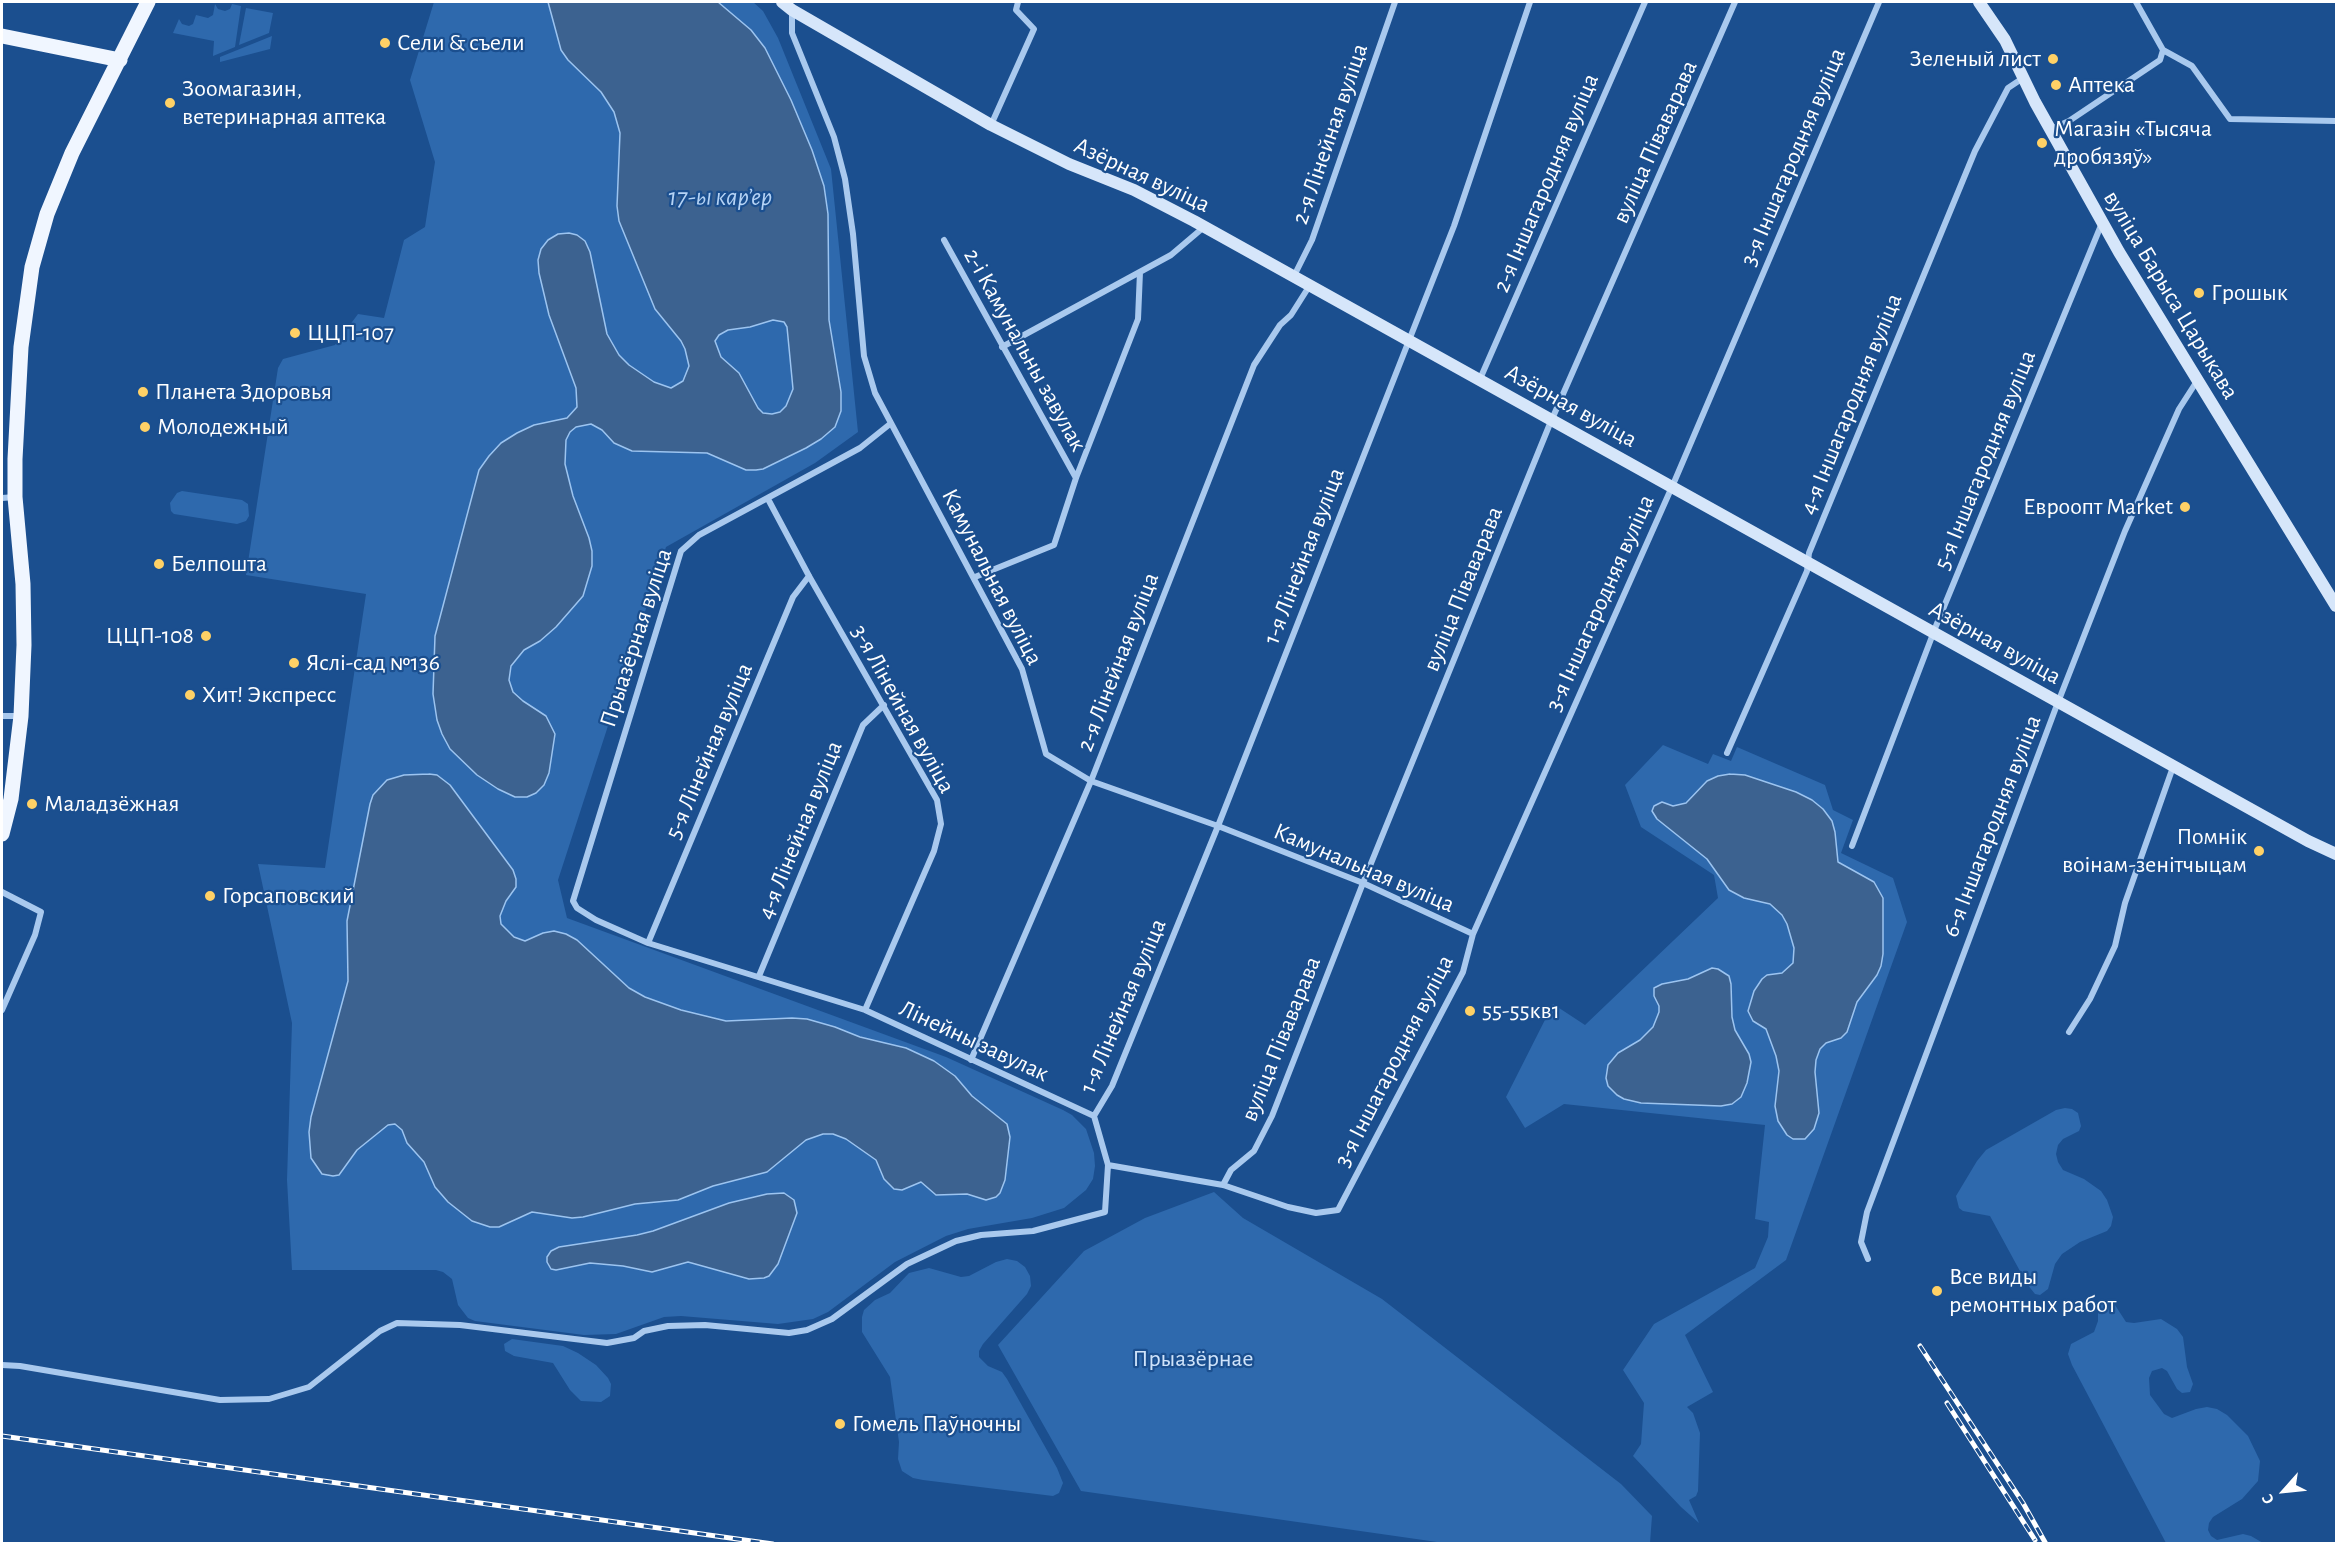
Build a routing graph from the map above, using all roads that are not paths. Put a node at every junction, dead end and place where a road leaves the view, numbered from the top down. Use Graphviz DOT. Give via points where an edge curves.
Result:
graph roads {
  1 [pos="148,2"];
  2 [pos="782,2"];
  3 [pos="1018,2"];
  4 [pos="1395,2"];
  5 [pos="1530,2"];
  6 [pos="1645,2"];
  7 [pos="1735,2"];
  8 [pos="1879,2"];
  9 [pos="1979,2"];
  10 [pos="2136,2"];
  11 [pos="792,10"];
  12 [pos="2,36"];
  13 [pos="2163,50"];
  14 [pos="120,60"];
  15 [pos="2023,78"];
  16 [pos="2337,121"];
  17 [pos="991,125"];
  18 [pos="2051,129"];
  19 [pos="2102,223"];
  20 [pos="1205,227"];
  21 [pos="944,240"];
  22 [pos="1140,272"];
  23 [pos="1294,276"];
  24 [pos="1311,285"];
  25 [pos="1408,340"];
  26 [pos="1002,347"];
  27 [pos="1480,380"];
  28 [pos="2197,380"];
  29 [pos="1552,420"];
  30 [pos="890,424"];
  31 [pos="1076,478"];
  32 [pos="1671,487"];
  33 [pos="8,498"];
  34 [pos="768,499"];
  35 [pos="1808,562"];
  36 [pos="809,576"];
  37 [pos="975,577"];
  38 [pos="2337,606"];
  39 [pos="1934,633"];
  40 [pos="2058,703"];
  41 [pos="884,705"];
  42 [pos="2,716"];
  43 [pos="21,716"];
  44 [pos="1726,753"];
  45 [pos="2174,767"];
  46 [pos="1091,781"];
  47 [pos="1218,826"];
  48 [pos="2,834"];
  49 [pos="1852,846"];
  50 [pos="2337,854"];
  51 [pos="1363,884"];
  52 [pos="2,892"];
  53 [pos="573,901"];
  54 [pos="1473,934"];
  55 [pos="648,943"];
  56 [pos="759,976"];
  57 [pos="2,1010"];
  58 [pos="865,1010"];
  59 [pos="2069,1032"];
  60 [pos="971,1060"];
  61 [pos="1094,1116"];
  62 [pos="1108,1165"];
  63 [pos="1223,1185"];
  64 [pos="1868,1259"];
  65 [pos="2,1365"];
  1 -- 14 [label="main road"];
  2 -- 11 [label="street, Азёрная вуліца"];
  3 -- 17 [label="street" via="1016,10 1034,29"];
  4 -- 23 [label="street, 2-я Лінейная вуліца" via="1312,240"];
  5 -- 25 [label="street, 1-я Лінейная вуліца" via="1454,226"];
  6 -- 27 [label="street, 2-я Іншагародняя вуліца"];
  7 -- 29 [label="street, вуліца Піваварава"];
  8 -- 32 [label="street, 3-я Іншагародняя вуліца"];
  9 -- 15 [label="street, вуліца Барыса Царыкава" via="2005,40"];
  10 -- 13 [label="street"];
  11 -- 17 [label="street, Азёрная вуліца"];
  11 -- 30 [label="street, Камунальная вуліца" via="792,33 834,137 845,179 864,356"];
  12 -- 14 [label="main road"];
  13 -- 16 [label="street" via="2192,66 2230,119"];
  13 -- 18 [label="street" via="2160,60"];
  14 -- 33 [label="main road" via="72,153 47,213 32,267"];
  15 -- 18 [label="street, вуліца Барыса Царыкава"];
  15 -- 35 [label="street, 4-я Іншагародняя вуліца" via="2008,88 1975,151"];
  17 -- 20 [label="street, Азёрная вуліца"];
  18 -- 19 [label="street, вуліца Барыса Царыкава"];
  19 -- 28 [label="street, вуліца Барыса Царыкава"];
  19 -- 39 [label="street, 5-я Іншагародняя вуліца"];
  20 -- 22 [label="street" via="1171,255"];
  20 -- 23 [label="street, Азёрная вуліца"];
  21 -- 26 [label="street, 2-і Камунальны завулак"];
  22 -- 26 [label="street"];
  22 -- 31 [label="street" via="1138,319"];
  23 -- 24 [label="street, Азёрная вуліца"];
  24 -- 25 [label="street, Азёрная вуліца"];
  24 -- 46 [label="street, 2-я Лінейная вуліца" via="1254,365"];
  25 -- 27 [label="street, Азёрная вуліца"];
  25 -- 47 [label="street, 1-я Лінейная вуліца"];
  26 -- 31 [label="street, 2-і Камунальны завулак"];
  27 -- 29 [label="street, Азёрная вуліца"];
  28 -- 38 [label="street, вуліца Барыса Царыкава"];
  28 -- 40 [label="street, 6-я Іншагародняя вуліца" via="2179,409 2152,470"];
  29 -- 32 [label="street, Азёрная вуліца"];
  29 -- 51 [label="street, вуліца Піваварава"];
  30 -- 34 [label="street, Прыазёрная вуліца" via="860,448"];
  30 -- 37 [label="street, Камунальная вуліца"];
  31 -- 37 [label="street" via="1054,545"];
  32 -- 35 [label="street, Азёрная вуліца"];
  32 -- 54 [label="street, 3-я Іншагародняя вуліца"];
  33 -- 43 [label="main road" via="22,584"];
  34 -- 36 [label="street, 3-я Лінейная вуліца"];
  34 -- 53 [label="street, Прыазёрная вуліца" via="699,535 681,551"];
  35 -- 39 [label="street, Азёрная вуліца"];
  35 -- 44 [label="street, 4-я Іншагародняя вуліца"];
  36 -- 41 [label="street, 3-я Лінейная вуліца"];
  36 -- 55 [label="street, 5-я Лінейная вуліца" via="794,597"];
  37 -- 46 [label="street, Камунальная вуліца" via="1022,669 1046,754"];
  39 -- 40 [label="street, Азёрная вуліца"];
  39 -- 49 [label="street, 5-я Іншагародняя вуліца"];
  40 -- 45 [label="street, Азёрная вуліца"];
  40 -- 64 [label="street, 6-я Іншагародняя вуліца" via="1867,1212 1861,1242"];
  41 -- 56 [label="street, 4-я Лінейная вуліца" via="863,725"];
  41 -- 58 [label="street, 3-я Лінейная вуліца" via="937,800 941,824 934,851"];
  42 -- 43 [label="street"];
  43 -- 48 [label="main road" via="11,799"];
  45 -- 50 [label="street, Азёрная вуліца" via="2308,842"];
  45 -- 59 [label="street" via="2126,903 2115,946"];
  46 -- 47 [label="street, Камунальная вуліца"];
  46 -- 60 [label="street, 2-я Лінейная вуліца"];
  47 -- 51 [label="street, Камунальная вуліца"];
  47 -- 61 [label="street, 1-я Лінейная вуліца" via="1112,1086"];
  51 -- 54 [label="street, Камунальная вуліца"];
  51 -- 63 [label="street, вуліца Піваварава" via="1272,1116 1254,1151 1231,1170"];
  52 -- 57 [label="street" via="41,912"];
  53 -- 55 [label="street, Лінейны завулак" via="596,920"];
  54 -- 63 [label="street, 3-я Іншагародняя вуліца" via="1463,972 1338,1210 1316,1213 1288,1207"];
  55 -- 56 [label="street, Лінейны завулак"];
  56 -- 58 [label="street, Лінейны завулак"];
  58 -- 60 [label="street, Лінейны завулак"];
  60 -- 61 [label="street, Лінейны завулак"];
  61 -- 62 [label="street"];
  62 -- 63 [label="street"];
  62 -- 65 [label="street" via="1105,1212 1033,1231 956,1241 907,1264 832,1320 807,1330 789,1333 668,1326 607,1343 460,1325 397,1323 367,1341 309,1387 269,1399 220,1400"];
}
